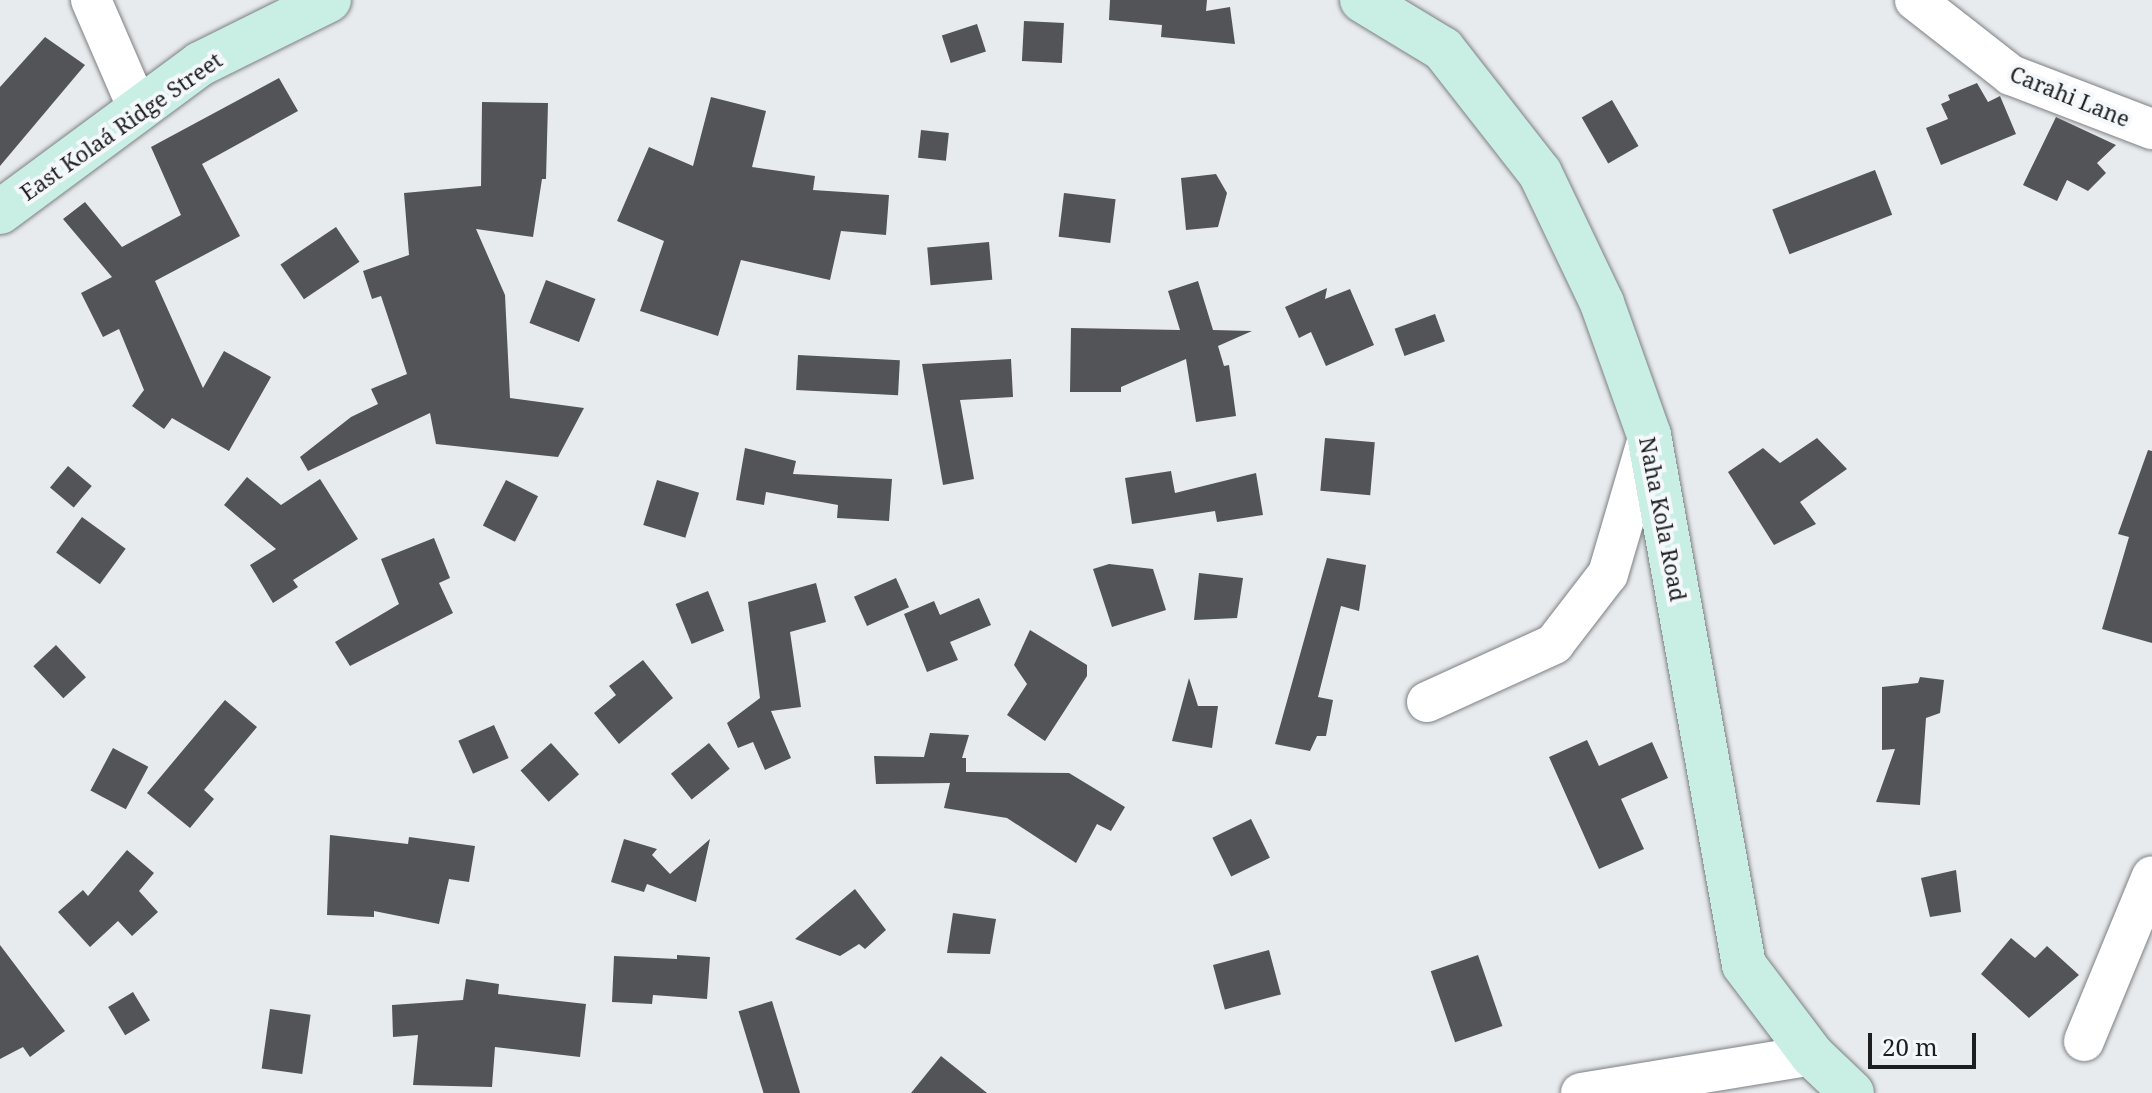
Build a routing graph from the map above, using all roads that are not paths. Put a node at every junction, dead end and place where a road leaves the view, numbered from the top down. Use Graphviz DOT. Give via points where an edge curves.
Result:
graph roads {
  1 [pos="91,0"];
  2 [pos="329,0"];
  3 [pos="1362,0"];
  4 [pos="1915,0"];
  5 [pos="139,111"];
  6 [pos="2152,129"];
  7 [pos="0,212"];
  8 [pos="1649,435"];
  9 [pos="1427,702"];
  10 [pos="2152,876"];
  11 [pos="2084,1041"];
  12 [pos="1812,1055"];
  13 [pos="1581,1093"];
  14 [pos="1852,1093"];
  1 -- 5 [label="street"];
  2 -- 5 [label="street, East Kolaá Ridge Street" via="200,64"];
  3 -- 8 [label="street, Naha Kola Road" via="1443,49 1540,173 1602,303"];
  4 -- 6 [label="street, Carahi Lane" via="2011,75"];
  5 -- 7 [label="street, East Kolaá Ridge Street"];
  8 -- 9 [label="street" via="1608,574 1554,644"];
  8 -- 12 [label="street, Naha Kola Road" via="1744,965"];
  10 -- 11 [label="street"];
  12 -- 13 [label="street"];
  12 -- 14 [label="street, Naha Kola Road"];
}
